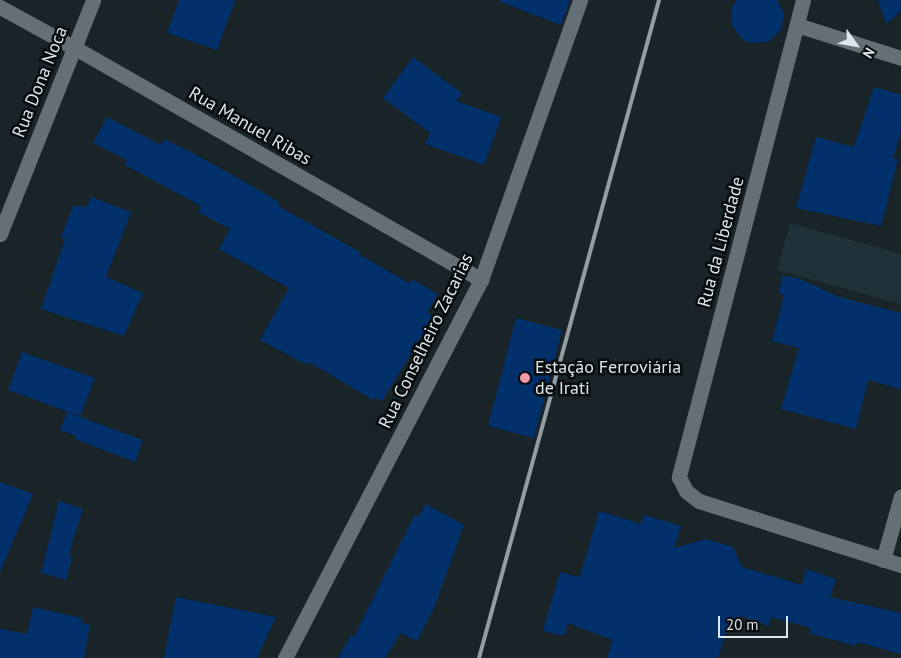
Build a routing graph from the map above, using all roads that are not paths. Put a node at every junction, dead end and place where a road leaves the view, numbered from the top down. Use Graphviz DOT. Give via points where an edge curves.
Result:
graph roads {
  1 [pos="93,0"];
  2 [pos="580,0"];
  3 [pos="804,0"];
  4 [pos="0,7"];
  5 [pos="797,25"];
  6 [pos="75,48"];
  7 [pos="901,58"];
  8 [pos="0,234"];
  9 [pos="481,280"];
  10 [pos="901,496"];
  11 [pos="883,560"];
  12 [pos="901,565"];
  13 [pos="285,658"];
  1 -- 6 [label="street, Rua Dona Noca"];
  2 -- 9 [label="street, Rua Conselheiro Zacarias"];
  3 -- 5 [label="street, Rua da Liberdade"];
  4 -- 6 [label="street, Rua Manuel Ribas"];
  5 -- 7 [label="street"];
  5 -- 11 [label="street, Rua da Liberdade" via="679,477 686,491 699,500"];
  6 -- 8 [label="street, Rua Dona Noca"];
  6 -- 9 [label="street, Rua Manuel Ribas"];
  9 -- 13 [label="street, Rua Conselheiro Zacarias"];
  10 -- 11 [label="street"];
  11 -- 12 [label="street"];
}
